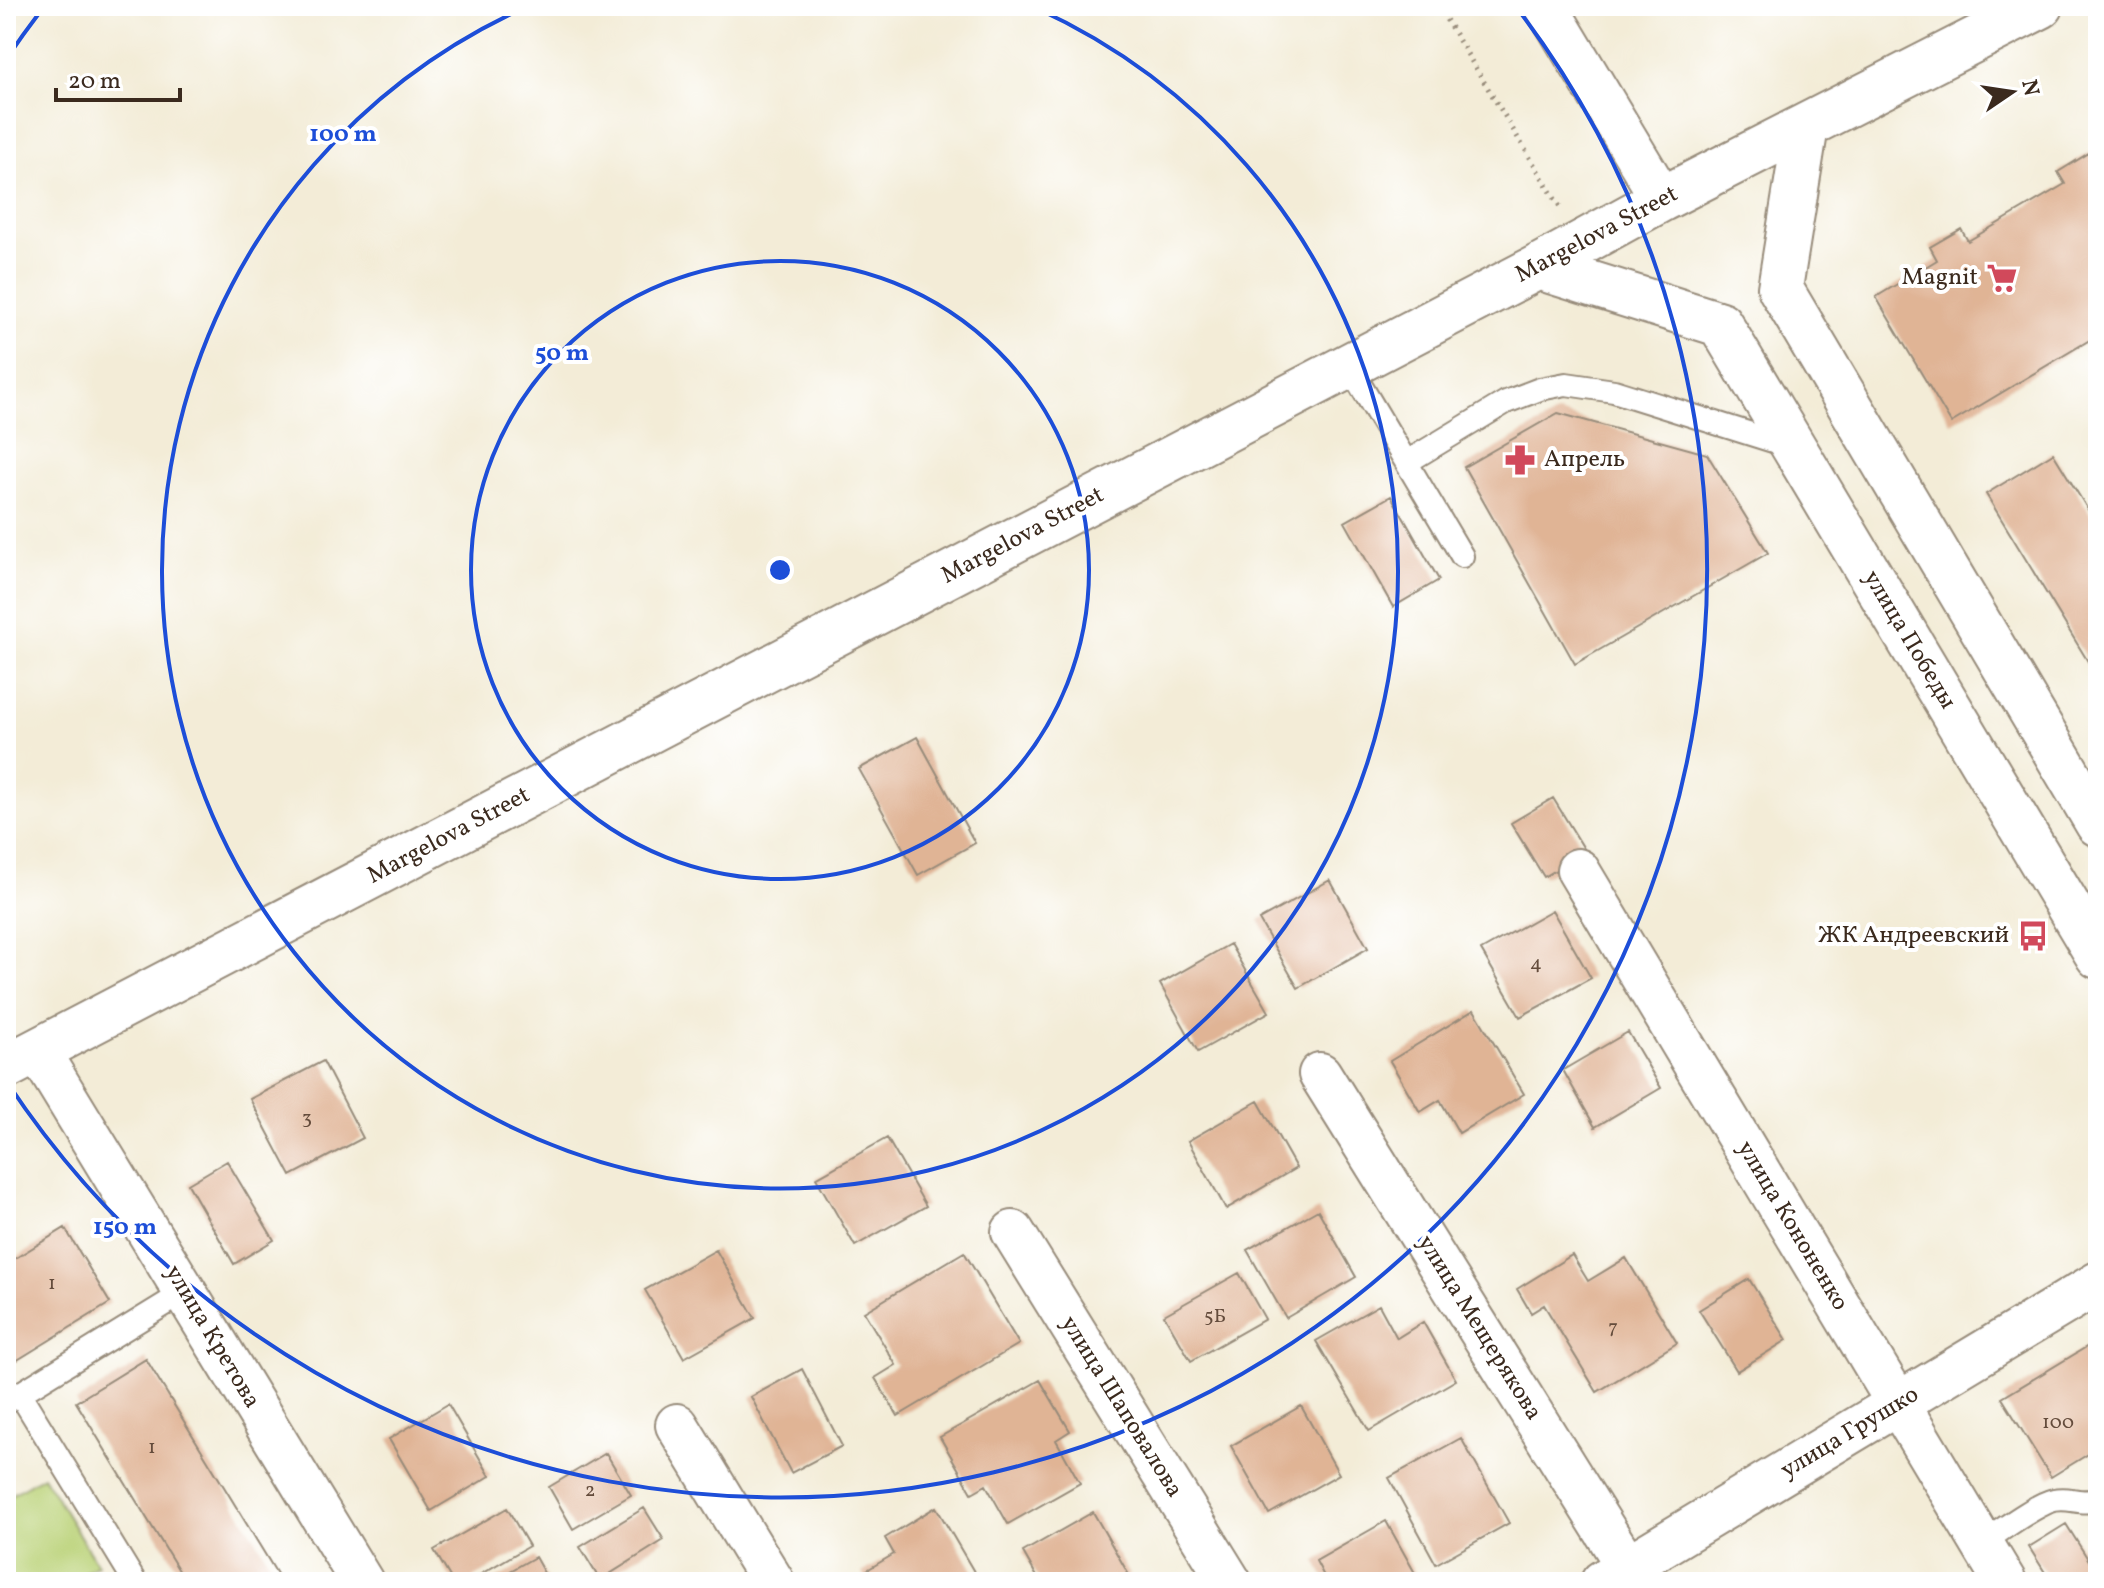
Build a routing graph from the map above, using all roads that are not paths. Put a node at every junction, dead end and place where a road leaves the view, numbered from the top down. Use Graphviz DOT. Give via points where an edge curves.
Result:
graph roads {
  1 [pos="1546,6"];
  2 [pos="2041,6"];
  3 [pos="1806,126"];
  4 [pos="1662,199"];
  5 [pos="1538,267"];
  6 [pos="1780,288"];
  7 [pos="1720,324"];
  8 [pos="1349,366"];
  9 [pos="1795,448"];
  10 [pos="1407,462"];
  11 [pos="1462,556"];
  12 [pos="2098,824"];
  13 [pos="1578,870"];
  14 [pos="2098,956"];
  15 [pos="22,1059"];
  16 [pos="1320,1074"];
  17 [pos="1013,1232"];
  18 [pos="2098,1283"];
  19 [pos="185,1292"];
  20 [pos="13,1398"];
  21 [pos="1898,1404"];
  22 [pos="677,1425"];
  23 [pos="2098,1499"];
  24 [pos="1982,1543"];
  25 [pos="1622,1577"];
  26 [pos="135,1582"];
  27 [pos="362,1582"];
  28 [pos="773,1582"];
  29 [pos="1230,1582"];
  30 [pos="2005,1582"];
  1 -- 4 [label="street"];
  2 -- 3 [label="street, Margelova Street"];
  3 -- 4 [label="street, Margelova Street"];
  3 -- 6 [label="street"];
  4 -- 5 [label="street, Margelova Street"];
  5 -- 7 [label="street"];
  5 -- 8 [label="street, Margelova Street"];
  6 -- 7 [label="street"];
  6 -- 12 [label="street"];
  7 -- 9 [label="street, улица Победы"];
  8 -- 10 [label="lane"];
  8 -- 15 [label="street, Margelova Street"];
  9 -- 10 [label="lane" via="1614,391 1566,384 1506,402"];
  9 -- 14 [label="street, улица Победы"];
  10 -- 11 [label="lane"];
  13 -- 21 [label="street, улица Кононенко"];
  15 -- 19 [label="street, улица Кретова"];
  16 -- 25 [label="street, улица Мещерякова"];
  17 -- 29 [label="street, улица Шаповалова"];
  18 -- 21 [label="street, улица Грушко"];
  19 -- 20 [label="lane"];
  19 -- 27 [label="street, улица Кретова"];
  20 -- 26 [label="lane"];
  21 -- 24 [label="street, улица Кононенко"];
  21 -- 25 [label="street, улица Грушко"];
  22 -- 28 [label="street"];
  23 -- 24 [label="lane" via="2049,1501"];
  24 -- 30 [label="street, улица Кононенко"];
}
